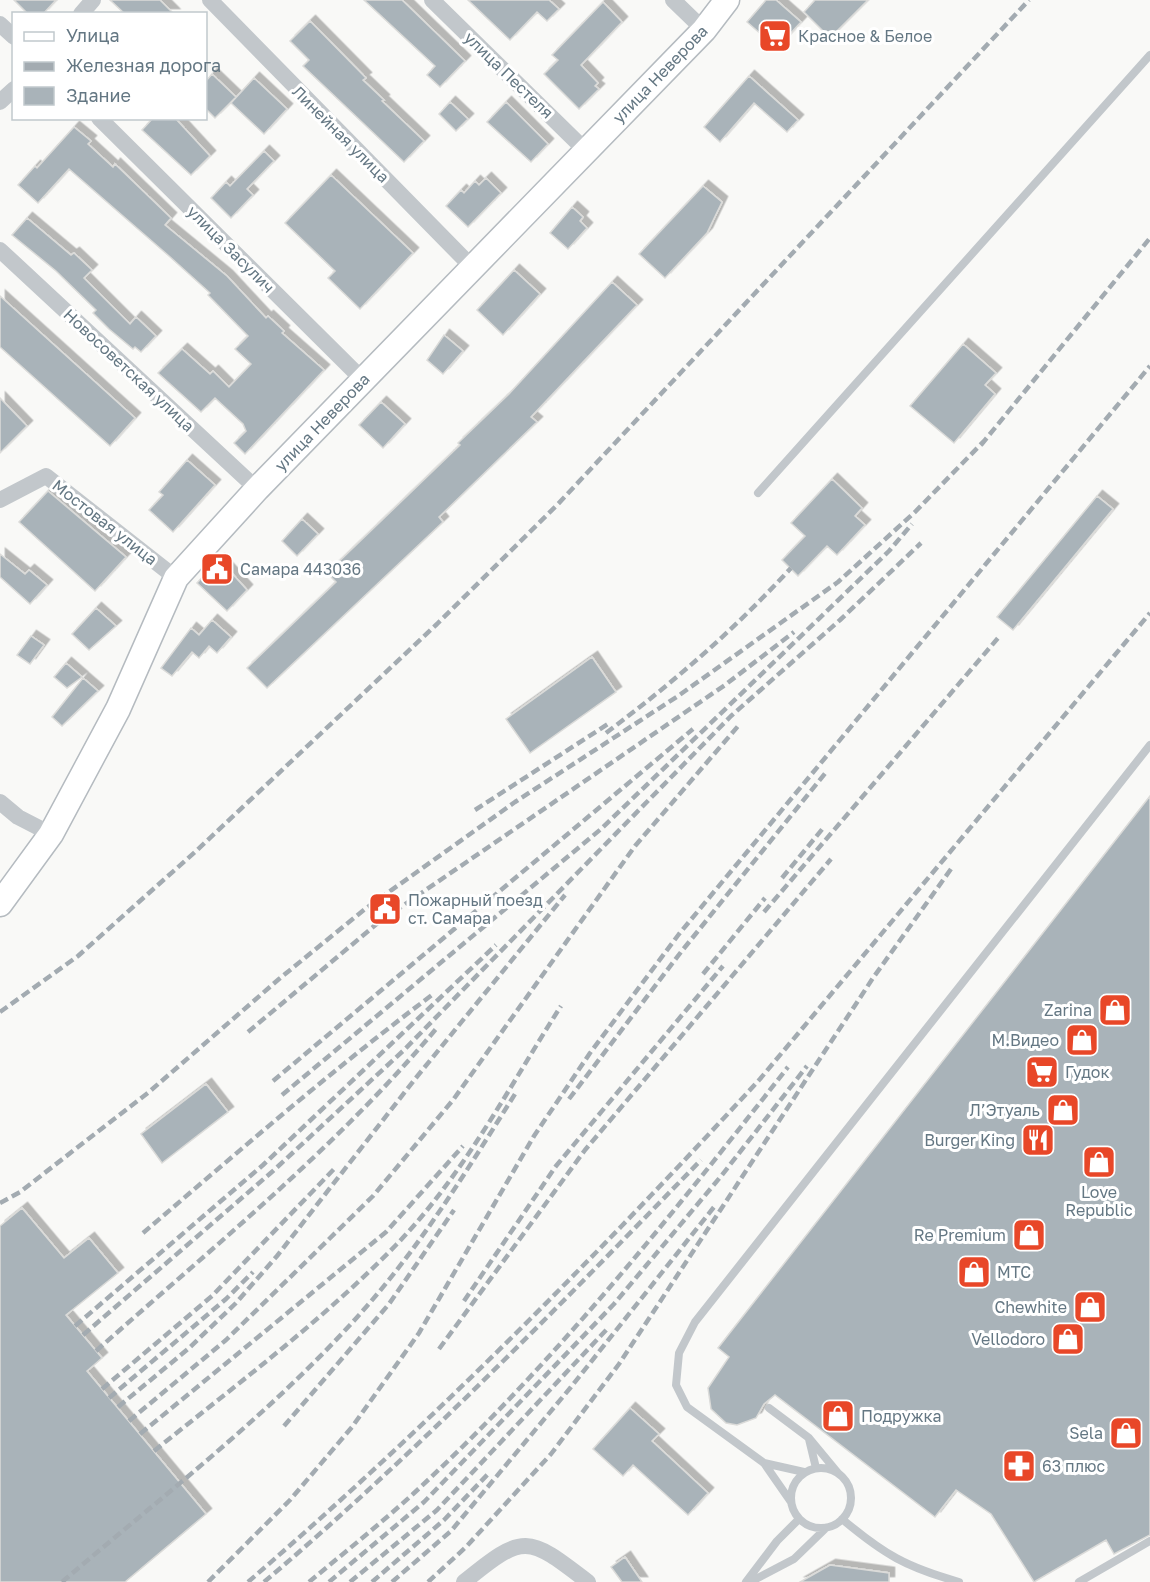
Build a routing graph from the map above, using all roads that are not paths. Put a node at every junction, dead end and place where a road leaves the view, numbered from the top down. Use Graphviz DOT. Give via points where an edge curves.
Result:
graph roads {
  1 [pos="93,0"];
  2 [pos="210,0"];
  3 [pos="432,0"];
  4 [pos="673,0"];
  5 [pos="727,0"];
  6 [pos="83,12"];
  7 [pos="0,24"];
  8 [pos="704,30"];
  9 [pos="12,35"];
  10 [pos="1150,55"];
  11 [pos="12,91"];
  12 [pos="0,102"];
  13 [pos="101,120"];
  14 [pos="586,151"];
  15 [pos="0,250"];
  16 [pos="473,268"];
  17 [pos="363,380"];
  18 [pos="257,489"];
  19 [pos="758,493"];
  20 [pos="0,500"];
  21 [pos="176,578"];
  22 [pos="1150,745"];
  23 [pos="0,802"];
  24 [pos="51,834"];
  25 [pos="0,904"];
  26 [pos="769,1408"];
  27 [pos="809,1438"];
  28 [pos="764,1463"];
  29 [pos="816,1468"];
  30 [pos="804,1472"];
  31 [pos="841,1475"];
  32 [pos="791,1502"];
  33 [pos="799,1519"];
  34 [pos="842,1519"];
  35 [pos="826,1528"];
  36 [pos="1150,1541"];
  37 [pos="919,1570"];
  38 [pos="464,1582"];
  39 [pos="588,1582"];
  40 [pos="746,1582"];
  41 [pos="750,1582"];
  42 [pos="930,1582"];
  43 [pos="959,1582"];
  44 [pos="1079,1582"];
  1 -- 6 [label="street"];
  2 -- 16 [label="street, Линейная улица"];
  3 -- 14 [label="street, улица Пестеля"];
  4 -- 8 [label="street"];
  5 -- 8 [label="street, улица Неверова"];
  7 -- 9 [label="street"];
  8 -- 14 [label="street, улица Неверова"];
  10 -- 19 [label="lane"];
  11 -- 12 [label="street"];
  13 -- 17 [label="street, улица Засулич"];
  14 -- 16 [label="street, улица Неверова"];
  15 -- 18 [label="street, Новосоветская улица"];
  16 -- 17 [label="street, улица Неверова"];
  17 -- 18 [label="street, улица Неверова"];
  18 -- 21 [label="street, улица Неверова"];
  20 -- 21 [label="street, Мостовая улица" via="46,476"];
  21 -- 24 [label="street, улица Неверова" via="118,710"];
  22 -- 28 [label="lane" via="690,1332 679,1353 676,1385 687,1407"];
  23 -- 24 [label="street" via="18,817"];
  24 -- 25 [label="street, улица Неверова"];
  26 -- 27 [label="lane"];
  27 -- 29 [label="lane"];
  27 -- 31 [label="lane"];
  28 -- 30 [label="lane"];
  28 -- 32 [label="lane"];
  29 -- 30 [label="lane"];
  29 -- 31 [label="lane"];
  30 -- 32 [label="lane" via="793,1485"];
  31 -- 34 [label="lane" via="849,1486 850,1502"];
  32 -- 33 [label="lane"];
  33 -- 35 [label="lane"];
  33 -- 40 [label="lane"];
  34 -- 35 [label="lane"];
  34 -- 37 [label="lane" via="893,1558"];
  35 -- 41 [label="lane" via="794,1559"];
  36 -- 44 [label="lane"];
  37 -- 42 [label="lane"];
  37 -- 43 [label="lane"];
  38 -- 39 [label="street" via="502,1551 528,1545 547,1550"];
}
